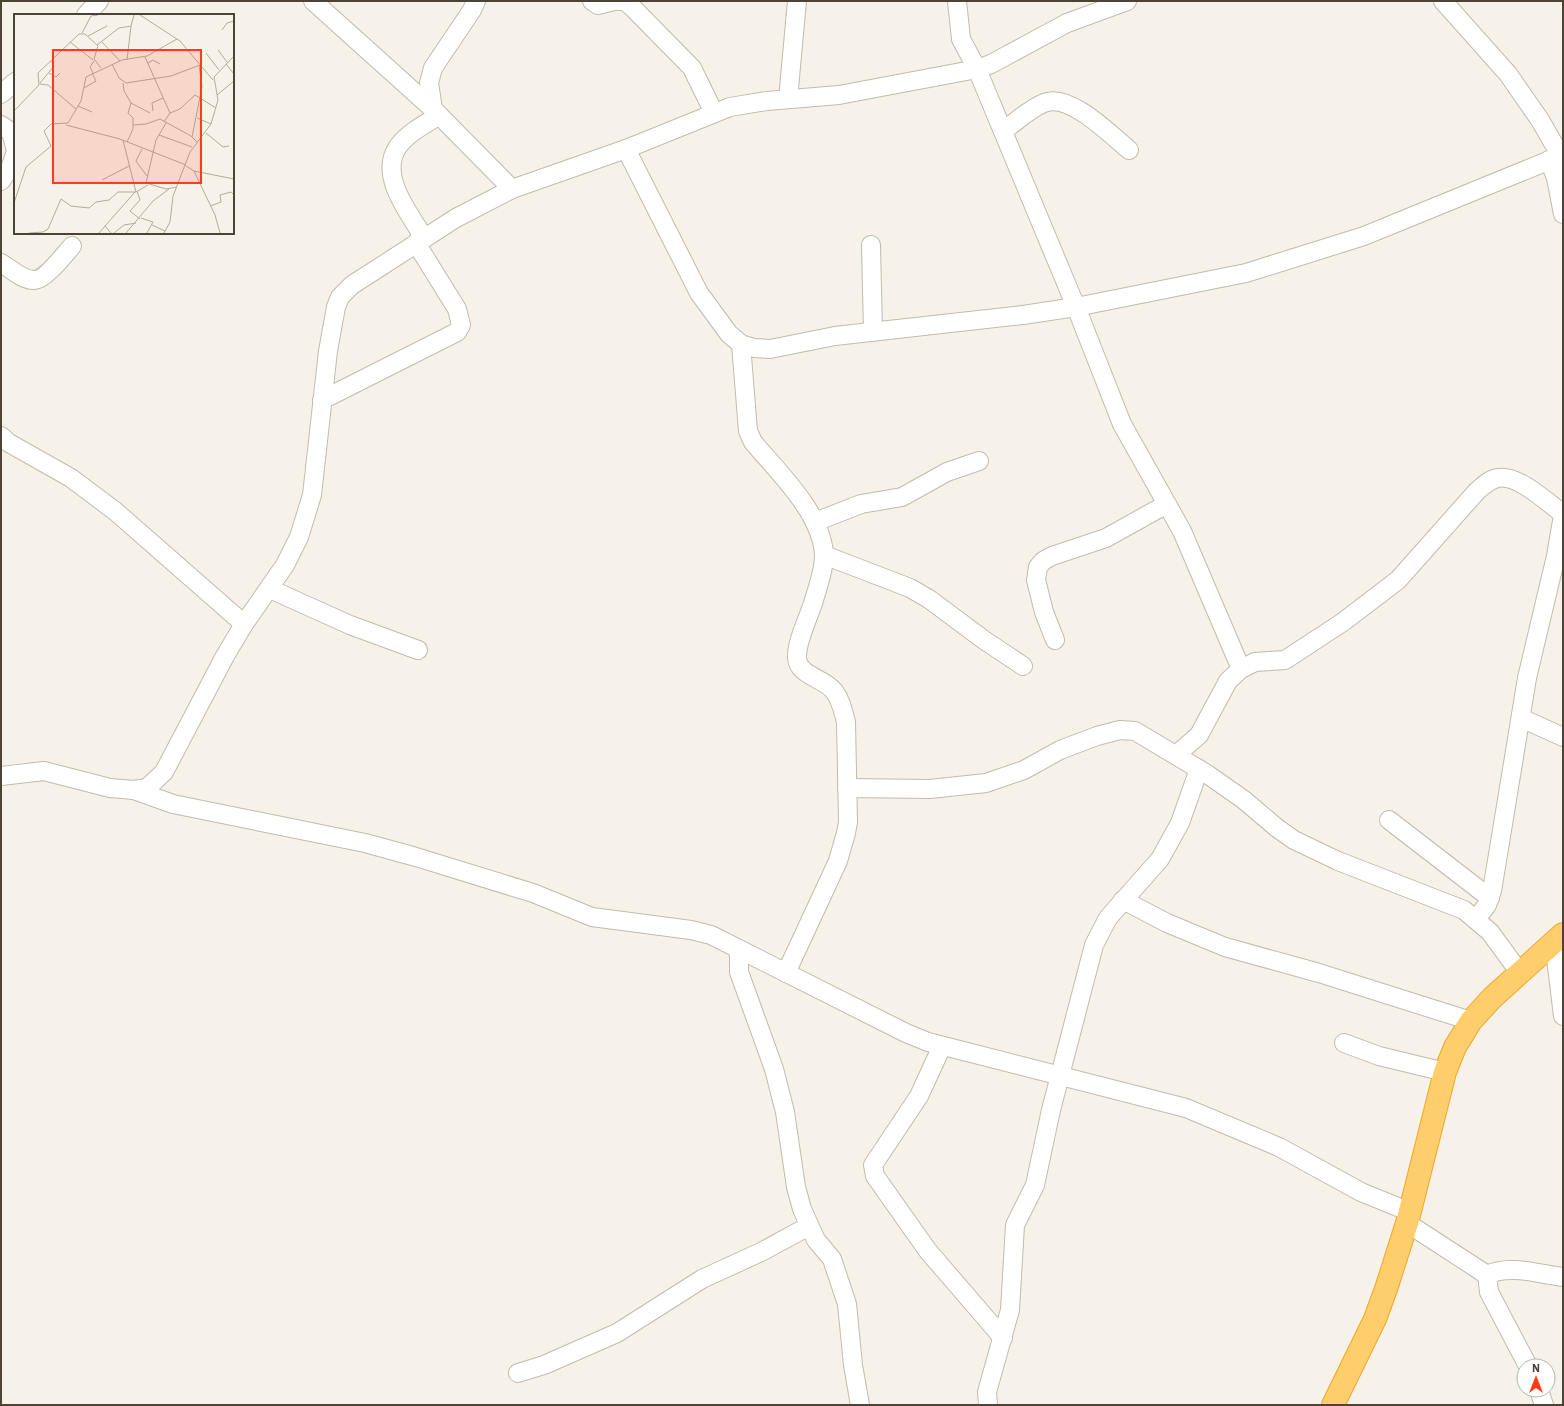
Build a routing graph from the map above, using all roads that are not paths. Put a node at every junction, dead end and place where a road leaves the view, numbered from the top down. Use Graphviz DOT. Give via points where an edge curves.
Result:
graph roads {
  1 [pos="99,1"];
  2 [pos="313,1"];
  3 [pos="476,1"];
  4 [pos="592,1"];
  5 [pos="614,1"];
  6 [pos="619,1"];
  7 [pos="797,1"];
  8 [pos="957,1"];
  9 [pos="1127,1"];
  10 [pos="1442,1"];
  11 [pos="87,14"];
  12 [pos="977,70"];
  13 [pos="14,83"];
  14 [pos="1,94"];
  15 [pos="788,99"];
  16 [pos="436,113"];
  17 [pos="714,113"];
  18 [pos="1,125"];
  19 [pos="1003,131"];
  20 [pos="14,143"];
  21 [pos="626,149"];
  22 [pos="1129,150"];
  23 [pos="14,157"];
  24 [pos="1558,159"];
  25 [pos="1,181"];
  26 [pos="512,189"];
  27 [pos="1563,214"];
  28 [pos="420,240"];
  29 [pos="871,245"];
  30 [pos="72,246"];
  31 [pos="1,263"];
  32 [pos="1076,306"];
  33 [pos="873,332"];
  34 [pos="741,344"];
  35 [pos="322,400"];
  36 [pos="1,436"];
  37 [pos="979,461"];
  38 [pos="1167,504"];
  39 [pos="1563,514"];
  40 [pos="815,522"];
  41 [pos="824,555"];
  42 [pos="270,589"];
  43 [pos="244,624"];
  44 [pos="1055,640"];
  45 [pos="418,650"];
  46 [pos="1024,666"];
  47 [pos="1241,669"];
  48 [pos="1521,718"];
  49 [pos="1563,737"];
  50 [pos="1176,755"];
  51 [pos="1199,769"];
  52 [pos="1,776"];
  53 [pos="847,788"];
  54 [pos="134,790"];
  55 [pos="1389,820"];
  56 [pos="1490,898"];
  57 [pos="1123,900"];
  58 [pos="1476,919"];
  59 [pos="1559,938"];
  60 [pos="739,950"];
  61 [pos="786,973"];
  62 [pos="1520,973"];
  63 [pos="1563,1016"];
  64 [pos="1471,1021"];
  65 [pos="1344,1043"];
  66 [pos="942,1046"];
  67 [pos="1444,1072"];
  68 [pos="1061,1076"];
  69 [pos="1408,1218"];
  70 [pos="809,1226"];
  71 [pos="1487,1274"];
  72 [pos="1563,1277"];
  73 [pos="1003,1338"];
  74 [pos="1524,1358"];
  75 [pos="518,1373"];
  76 [pos="860,1405"];
  77 [pos="988,1405"];
  78 [pos="1333,1405"];
  1 -- 11 [label="street"];
  2 -- 16 [label="street"];
  3 -- 16 [label="street" via="433,68 430,83"];
  4 -- 5 [label="street" via="598,5"];
  6 -- 17 [label="street" via="625,1 633,8 692,68"];
  7 -- 15 [label="street"];
  8 -- 12 [label="street" via="961,38"];
  9 -- 12 [label="street" via="1067,23"];
  10 -- 24 [label="street" via="1508,74 1540,120"];
  12 -- 15 [label="street" via="839,96"];
  12 -- 19 [label="street"];
  13 -- 14 [label="street"];
  15 -- 17 [label="street" via="745,103"];
  16 -- 26 [label="street"];
  16 -- 28 [label="street" via="398,146 392,173 396,190"];
  17 -- 21 [label="street"];
  18 -- 20 [label="street" via="11,132"];
  19 -- 22 [label="street" via="1044,103 1062,102 1100,125"];
  19 -- 32 [label="street"];
  21 -- 26 [label="street"];
  21 -- 34 [label="street" via="699,293 729,334"];
  23 -- 25 [label="street"];
  24 -- 27 [label="street" via="1556,178"];
  24 -- 32 [label="street" via="1364,236 1246,273"];
  26 -- 28 [label="street"];
  28 -- 35 [label="street" via="352,285 340,297 328,351"];
  28 -- 35 [label="street" via="457,309 461,325 457,332"];
  29 -- 33 [label="street"];
  30 -- 31 [label="street" via="42,277 34,280"];
  32 -- 33 [label="street" via="1023,315"];
  32 -- 38 [label="street" via="1122,424"];
  33 -- 34 [label="street" via="770,348 754,348"];
  34 -- 40 [label="street" via="748,431 753,442 804,503"];
  35 -- 42 [label="street" via="312,495 299,537"];
  36 -- 43 [label="street" via="71,478 115,511"];
  37 -- 40 [label="street" via="947,472 902,497 862,504"];
  38 -- 44 [label="street" via="1106,538 1052,556 1038,567 1036,580 1044,612"];
  38 -- 47 [label="street" via="1182,532"];
  39 -- 47 [label="street" via="1527,487 1510,478 1498,478 1488,482 1477,491 1398,580 1343,622 1285,660 1255,662"];
  39 -- 48 [label="street"];
  40 -- 41 [label="street"];
  41 -- 46 [label="street" via="910,588"];
  41 -- 53 [label="street" via="822,571 797,658 799,667 807,674 825,682 834,691 842,706 846,722"];
  42 -- 43 [label="street"];
  42 -- 45 [label="street" via="350,626"];
  43 -- 54 [label="street" via="164,772 147,788"];
  47 -- 50 [label="street" via="1228,681 1199,735"];
  48 -- 49 [label="street"];
  48 -- 56 [label="street" via="1499,858"];
  50 -- 51 [label="street"];
  50 -- 53 [label="street" via="1135,731 1120,730 1060,750 1024,770 986,783 930,789"];
  51 -- 57 [label="street" via="1180,823 1163,854"];
  51 -- 58 [label="street" via="1244,800 1294,840 1338,861 1464,910"];
  52 -- 54 [label="street" via="44,771 110,788"];
  53 -- 61 [label="street" via="846,833 838,861"];
  54 -- 60 [label="street" via="173,804 365,843 503,883 592,917 691,930 711,936"];
  55 -- 56 [label="street"];
  56 -- 58 [label="street"];
  57 -- 64 [label="street" via="1168,923 1225,946"];
  57 -- 68 [label="street" via="1108,918 1094,945"];
  58 -- 62 [label="street" via="1490,932"];
  59 -- 62 [label="highway"];
  59 -- 63 [label="street"];
  60 -- 61 [label="street"];
  60 -- 70 [label="street" via="739,972 774,1069 785,1112 796,1187"];
  61 -- 66 [label="street" via="906,1033"];
  62 -- 64 [label="highway"];
  64 -- 67 [label="highway"];
  65 -- 67 [label="street" via="1379,1056"];
  66 -- 68 [label="street"];
  66 -- 73 [label="street" via="919,1096 873,1165 875,1176 928,1251"];
  67 -- 69 [label="highway"];
  68 -- 69 [label="street" via="1204,1114 1278,1147"];
  68 -- 73 [label="street" via="1035,1185 1015,1225 1010,1310"];
  69 -- 71 [label="street"];
  69 -- 78 [label="highway" via="1375,1319"];
  70 -- 75 [label="street" via="702,1279 617,1333 544,1365"];
  70 -- 76 [label="street" via="816,1240 832,1259 848,1304 853,1365"];
  71 -- 72 [label="street" via="1508,1269"];
  71 -- 74 [label="street" via="1489,1292"];
  73 -- 77 [label="street" via="988,1388"];
}
